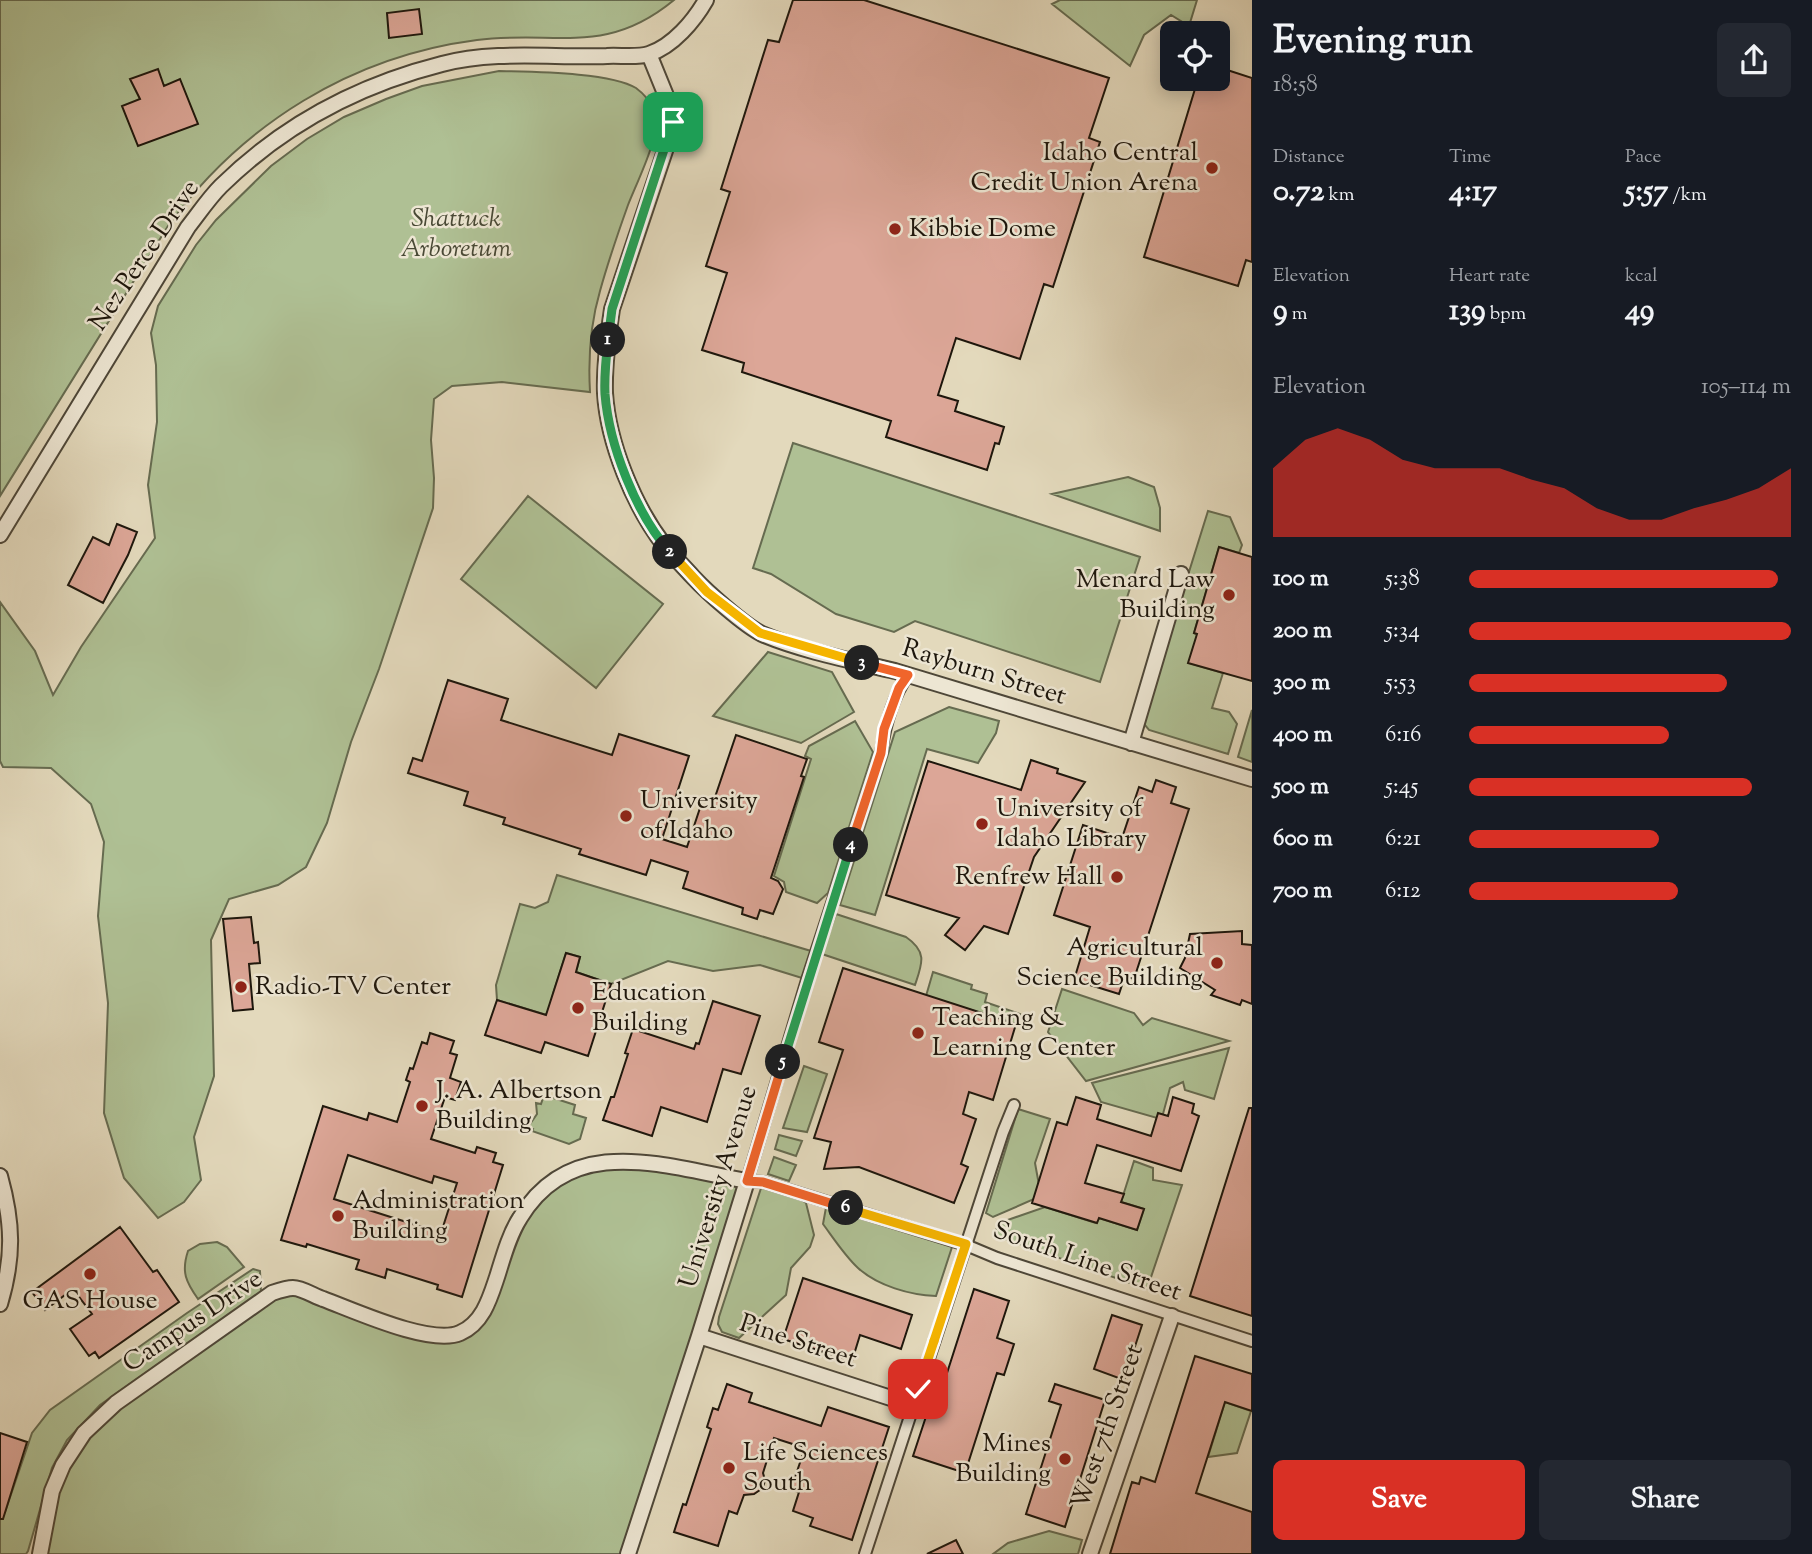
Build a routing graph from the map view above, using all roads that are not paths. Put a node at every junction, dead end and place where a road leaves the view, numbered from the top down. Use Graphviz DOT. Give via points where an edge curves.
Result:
graph roads {
  1 [pos="706,0"];
  2 [pos="649,54"];
  3 [pos="0,535"];
  4 [pos="1181,574"];
  5 [pos="908,675"];
  6 [pos="1131,743"];
  7 [pos="1252,779"];
  8 [pos="1014,1105"];
  9 [pos="0,1176"];
  10 [pos="747,1181"];
  11 [pos="966,1244"];
  12 [pos="0,1304"];
  13 [pos="1172,1316"];
  14 [pos="699,1336"];
  15 [pos="1252,1341"];
  16 [pos="918,1389"];
  17 [pos="40,1554"];
  18 [pos="628,1554"];
  19 [pos="866,1554"];
  20 [pos="1090,1554"];
  1 -- 2 [label="street" via="677,37"];
  2 -- 3 [label="street, Nez Perce Drive" via="481,57 445,63 360,92 278,137 219,188 188,227"];
  2 -- 5 [label="street, Rayburn Street" via="673,122 612,309 608,337 605,393 626,477 664,546 707,592 760,633"];
  4 -- 6 [label="street"];
  5 -- 6 [label="street, Rayburn Street"];
  5 -- 10 [label="street, University Avenue" via="884,729 881,753"];
  6 -- 7 [label="street, Rayburn Street"];
  8 -- 11 [label="street"];
  9 -- 12 [label="street" via="9,1212 11,1252"];
  10 -- 11 [label="street, South Line Street"];
  10 -- 14 [label="street, University Avenue"];
  10 -- 17 [label="street, Campus Drive" via="610,1160 559,1176 541,1189 519,1219 490,1300 480,1317 461,1333 419,1332 294,1288 272,1293 116,1404 84,1433 52,1491"];
  11 -- 13 [label="street, South Line Street"];
  11 -- 16 [label="street"];
  13 -- 15 [label="street, South Line Street"];
  13 -- 20 [label="street, West 7th Street"];
  14 -- 16 [label="street, Pine Street" via="900,1401"];
  14 -- 18 [label="street, University Avenue"];
  16 -- 19 [label="street"];
}
